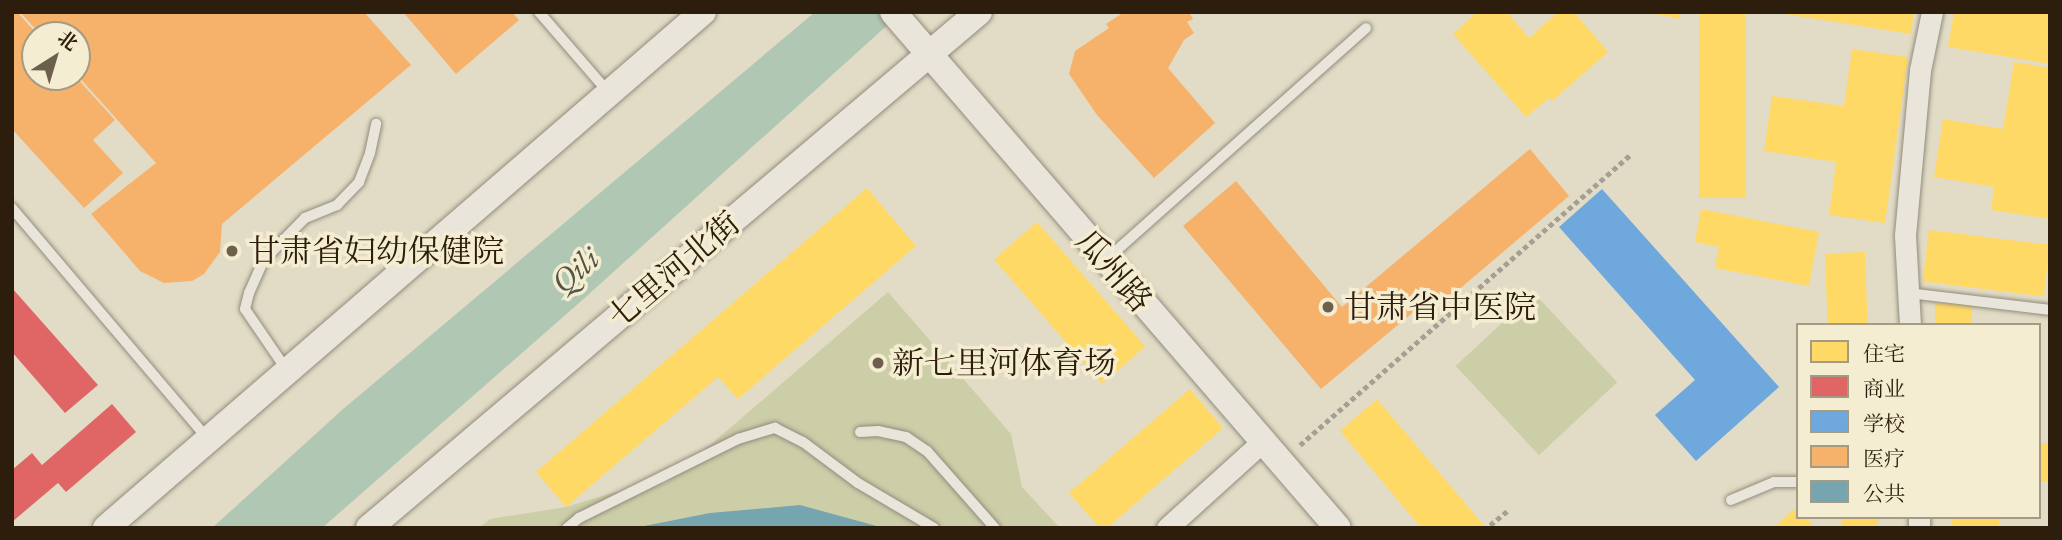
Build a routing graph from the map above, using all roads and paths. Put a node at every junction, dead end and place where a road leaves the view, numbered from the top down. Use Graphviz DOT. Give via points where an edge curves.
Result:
graph roads {
  1 [pos="539,12"];
  2 [pos="703,12"];
  3 [pos="979,12"];
  4 [pos="1932,12"];
  5 [pos="898,18"];
  6 [pos="1366,29"];
  7 [pos="927,55"];
  8 [pos="609,93"];
  9 [pos="376,124"];
  10 [pos="1630,155"];
  11 [pos="12,208"];
  12 [pos="1105,260"];
  13 [pos="1908,293"];
  14 [pos="2050,310"];
  15 [pos="1910,323"];
  16 [pos="288,372"];
  17 [pos="860,432"];
  18 [pos="209,440"];
  19 [pos="1263,442"];
  20 [pos="1281,462"];
  21 [pos="1796,482"];
  22 [pos="1731,500"];
  23 [pos="1507,511"];
  24 [pos="1490,525"];
  25 [pos="106,528"];
  26 [pos="369,528"];
  27 [pos="567,528"];
  28 [pos="934,528"];
  29 [pos="995,528"];
  30 [pos="1167,528"];
  31 [pos="1338,528"];
  1 -- 8 [label="lane"];
  2 -- 8 [label="street"];
  3 -- 7 [label="street, 七里河北街"];
  4 -- 13 [label="street" via="1920,70 1905,235"];
  5 -- 7 [label="street, 瓜州路"];
  6 -- 12 [label="lane"];
  7 -- 12 [label="street, 瓜州路"];
  7 -- 26 [label="street, 七里河北街"];
  8 -- 16 [label="street"];
  9 -- 16 [label="lane" via="359,181 337,205 305,218 264,260 249,293 245,309"];
  10 -- 20 [label="path"];
  11 -- 18 [label="lane"];
  12 -- 19 [label="street, 瓜州路"];
  13 -- 14 [label="lane"];
  13 -- 15 [label="street"];
  16 -- 18 [label="street"];
  17 -- 29 [label="lane" via="878,430 905,437 927,451"];
  18 -- 25 [label="street"];
  19 -- 20 [label="street, 瓜州路"];
  19 -- 30 [label="street"];
  20 -- 31 [label="street, 瓜州路"];
  21 -- 22 [label="lane" via="1774,482"];
  23 -- 24 [label="path"];
  27 -- 28 [label="lane" via="738,439 775,428"];
}
